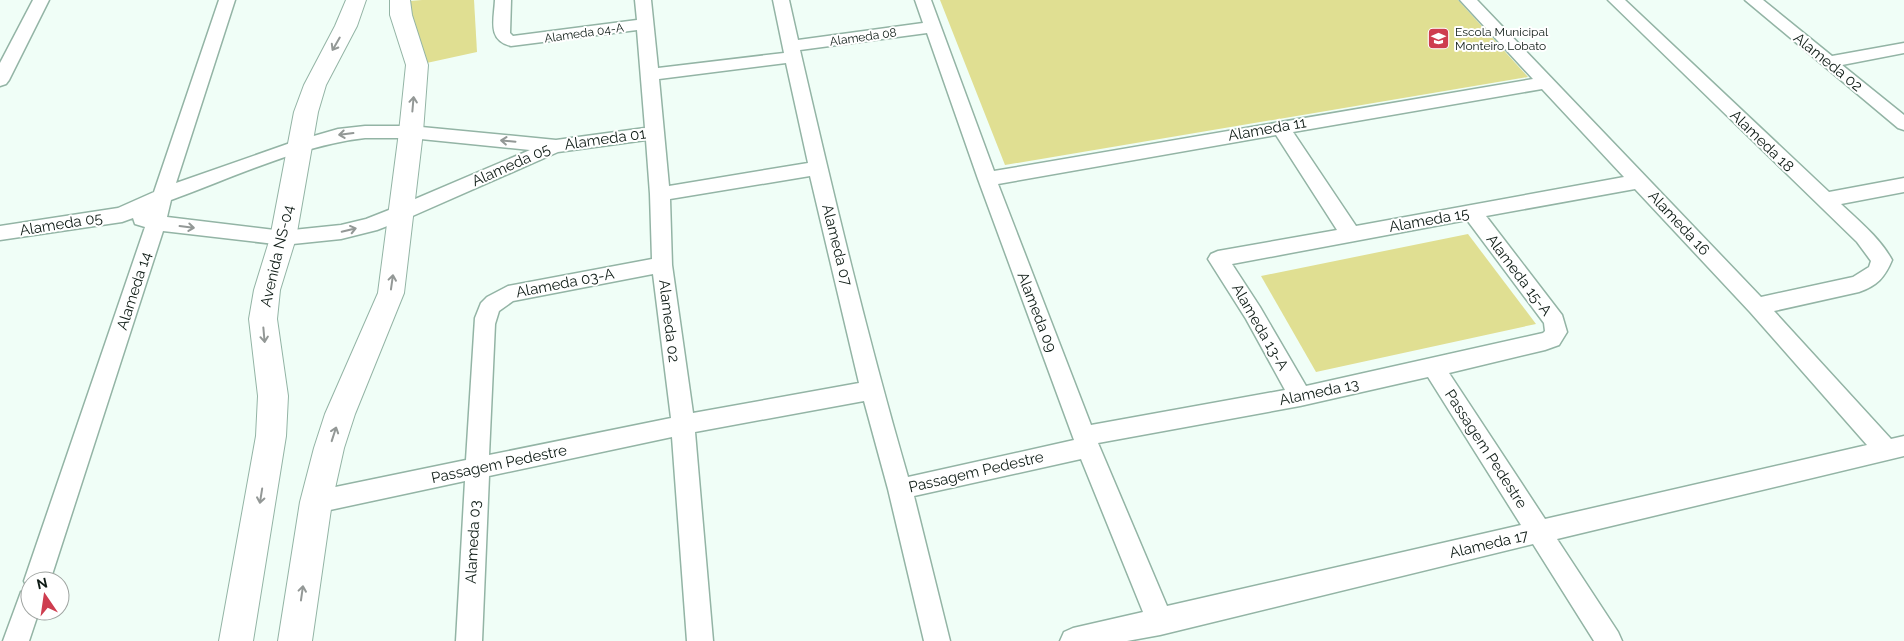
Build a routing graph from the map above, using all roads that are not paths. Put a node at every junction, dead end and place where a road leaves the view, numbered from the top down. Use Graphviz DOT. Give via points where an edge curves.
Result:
graph roads {
  1 [pos="41,0"];
  2 [pos="227,0"];
  3 [pos="356,0"];
  4 [pos="400,0"];
  5 [pos="503,0"];
  6 [pos="643,0"];
  7 [pos="781,0"];
  8 [pos="924,0"];
  9 [pos="1468,0"];
  10 [pos="1616,0"];
  11 [pos="1753,0"];
  12 [pos="645,24"];
  13 [pos="934,27"];
  14 [pos="1904,48"];
  15 [pos="792,51"];
  16 [pos="1827,62"];
  17 [pos="649,76"];
  18 [pos="0,80"];
  19 [pos="1547,82"];
  20 [pos="1904,124"];
  21 [pos="1280,127"];
  22 [pos="411,132"];
  23 [pos="653,133"];
  24 [pos="300,146"];
  25 [pos="556,146"];
  26 [pos="818,168"];
  27 [pos="987,179"];
  28 [pos="1639,181"];
  29 [pos="1904,185"];
  30 [pos="660,194"];
  31 [pos="164,195"];
  32 [pos="1824,200"];
  33 [pos="1472,212"];
  34 [pos="401,213"];
  35 [pos="122,214"];
  36 [pos="156,223"];
  37 [pos="0,233"];
  38 [pos="1350,233"];
  39 [pos="282,238"];
  40 [pos="1218,260"];
  41 [pos="662,265"];
  42 [pos="1757,306"];
  43 [pos="484,324"];
  44 [pos="1551,339"];
  45 [pos="1433,366"];
  46 [pos="872,390"];
  47 [pos="1300,396"];
  48 [pos="682,426"];
  49 [pos="1086,442"];
  50 [pos="1895,448"];
  51 [pos="476,470"];
  52 [pos="900,489"];
  53 [pos="316,502"];
  54 [pos="1539,532"];
  55 [pos="39,571"];
  56 [pos="23,621"];
  57 [pos="1160,622"];
  58 [pos="16,641"];
  59 [pos="236,641"];
  60 [pos="295,641"];
  61 [pos="469,641"];
  62 [pos="700,641"];
  63 [pos="937,641"];
  64 [pos="1073,641"];
  65 [pos="1609,641"];
  1 -- 18 [label="street"];
  2 -- 31 [label="street, Alameda 14"];
  3 -- 24 [label="street, Avenida NS-04, one-way" via="315,85"];
  22 -- 4 [label="street, one-way" via="417,65 401,15"];
  5 -- 12 [label="street, Alameda 04-A" via="502,34 511,41"];
  6 -- 12 [label="street, Alameda 02"];
  7 -- 15 [label="street, Alameda 07"];
  8 -- 13 [label="street, Alameda 09"];
  9 -- 19 [label="street, Alameda 16"];
  10 -- 32 [label="street, Alameda 18"];
  11 -- 16 [label="street, Alameda 02"];
  12 -- 17 [label="street, Alameda 02"];
  13 -- 15 [label="street, Alameda 08"];
  13 -- 27 [label="street, Alameda 09"];
  14 -- 16 [label="street"];
  15 -- 17 [label="street"];
  15 -- 26 [label="street, Alameda 07"];
  16 -- 20 [label="street, Alameda 02"];
  17 -- 23 [label="street, Alameda 02"];
  19 -- 21 [label="street, Alameda 11"];
  19 -- 28 [label="street, Alameda 16"];
  21 -- 27 [label="street, Alameda 11"];
  21 -- 38 [label="street"];
  22 -- 24 [label="street, Alameda 05, one-way" via="338,135"];
  25 -- 22 [label="street, Alameda 05, one-way"];
  22 -- 34 [label="street"];
  23 -- 25 [label="street, Alameda 01"];
  23 -- 30 [label="street, Alameda 02"];
  24 -- 31 [label="street, Alameda 05"];
  24 -- 39 [label="street, Avenida NS-04"];
  25 -- 34 [label="street, Alameda 05"];
  26 -- 30 [label="street"];
  26 -- 46 [label="street, Alameda 07"];
  27 -- 49 [label="street, Alameda 09"];
  28 -- 33 [label="street, Alameda 15"];
  28 -- 42 [label="street, Alameda 16"];
  29 -- 32 [label="street"];
  30 -- 41 [label="street, Alameda 02"];
  31 -- 35 [label="street, Alameda 05"];
  31 -- 36 [label="street, Alameda 14"];
  32 -- 42 [label="street, Alameda 18" via="1864,237 1882,260 1877,272 1859,284"];
  33 -- 38 [label="street, Alameda 15"];
  33 -- 44 [label="street, Alameda 15-A" via="1554,322 1556,332"];
  39 -- 34 [label="street, Alameda 05, one-way" via="341,232"];
  53 -- 34 [label="street, one-way" via="340,414 390,293"];
  35 -- 36 [label="street, Alameda 05"];
  35 -- 37 [label="street, Alameda 05"];
  36 -- 39 [label="street, Alameda 05, one-way"];
  36 -- 55 [label="street, Alameda 14"];
  38 -- 40 [label="street, Alameda 15"];
  39 -- 59 [label="street, Avenida NS-04, one-way" via="267,290 263,320 273,396 271,436"];
  40 -- 47 [label="street, Alameda 13-A" via="1253,313"];
  41 -- 43 [label="street, Alameda 03-A" via="508,294 487,309"];
  41 -- 48 [label="street, Alameda 02"];
  42 -- 50 [label="street, Alameda 16"];
  43 -- 51 [label="street, Alameda 03"];
  44 -- 45 [label="street, Alameda 13"];
  45 -- 47 [label="street, Alameda 13"];
  45 -- 54 [label="street, Passagem Pedestre"];
  46 -- 48 [label="street"];
  46 -- 52 [label="street, Alameda 07"];
  47 -- 49 [label="street, Alameda 13"];
  48 -- 51 [label="street, Passagem Pedestre"];
  48 -- 62 [label="street, Alameda 02"];
  49 -- 52 [label="street, Passagem Pedestre"];
  49 -- 57 [label="street, Alameda 09"];
  50 -- 54 [label="street, Alameda 17"];
  51 -- 53 [label="street, Passagem Pedestre"];
  51 -- 61 [label="street, Alameda 03"];
  52 -- 63 [label="street, Passagem Pedestre"];
  60 -- 53 [label="street, one-way"];
  54 -- 57 [label="street, Alameda 17"];
  54 -- 65 [label="street, Passagem Pedestre"];
  56 -- 58 [label="street"];
  57 -- 64 [label="street, Alameda 17"];
}
